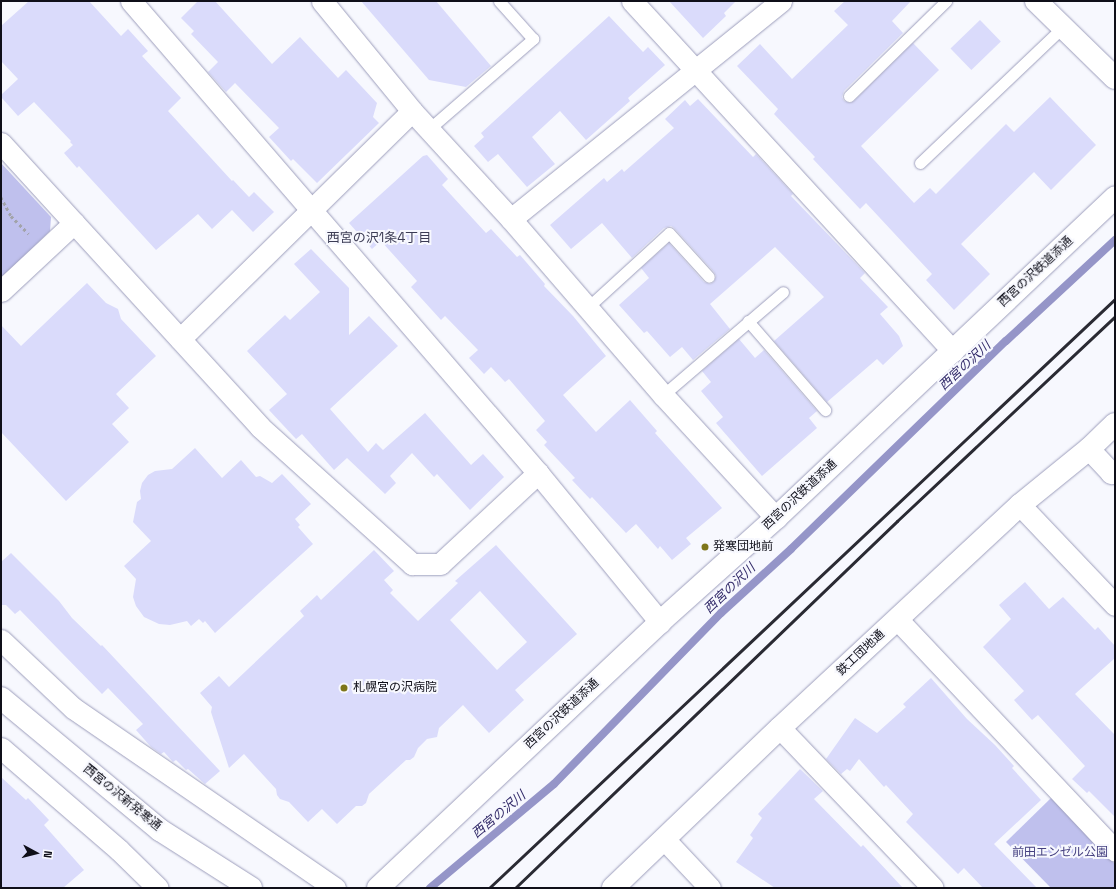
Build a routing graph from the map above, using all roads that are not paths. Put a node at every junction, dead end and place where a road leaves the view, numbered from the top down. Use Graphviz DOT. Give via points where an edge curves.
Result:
graph roads {
  1 [pos="131,1"];
  2 [pos="322,1"];
  3 [pos="499,1"];
  4 [pos="632,1"];
  5 [pos="781,1"];
  6 [pos="946,1"];
  7 [pos="1036,1"];
  8 [pos="1062,27"];
  9 [pos="695,70"];
  10 [pos="1115,78"];
  11 [pos="849,96"];
  12 [pos="412,111"];
  13 [pos="429,128"];
  14 [pos="1,143"];
  15 [pos="920,163"];
  16 [pos="1115,197"];
  17 [pos="312,210"];
  18 [pos="511,219"];
  19 [pos="74,223"];
  20 [pos="709,278"];
  21 [pos="1,291"];
  22 [pos="783,292"];
  23 [pos="587,308"];
  24 [pos="748,321"];
  25 [pos="180,339"];
  26 [pos="953,350"];
  27 [pos="663,395"];
  28 [pos="825,410"];
  29 [pos="1115,424"];
  30 [pos="1089,449"];
  31 [pos="538,473"];
  32 [pos="1115,474"];
  33 [pos="1020,505"];
  34 [pos="776,518"];
  35 [pos="1115,605"];
  36 [pos="897,619"];
  37 [pos="660,622"];
  38 [pos="1,640"];
  39 [pos="1,698"];
  40 [pos="780,728"];
  41 [pos="1,748"];
  42 [pos="664,839"];
  43 [pos="1115,850"];
  44 [pos="158,888"];
  45 [pos="251,888"];
  46 [pos="335,888"];
  47 [pos="378,888"];
  48 [pos="613,888"];
  49 [pos="710,888"];
  50 [pos="933,888"];
  1 -- 17 [label="street"];
  2 -- 12 [label="street"];
  3 -- 13 [label="lane" via="533,39"];
  4 -- 9 [label="street"];
  5 -- 9 [label="street"];
  6 -- 11 [label="lane"];
  7 -- 8 [label="street"];
  8 -- 10 [label="street"];
  8 -- 15 [label="lane"];
  9 -- 18 [label="street"];
  9 -- 26 [label="street"];
  12 -- 13 [label="street"];
  12 -- 17 [label="street"];
  13 -- 18 [label="street"];
  14 -- 19 [label="street"];
  16 -- 26 [label="street, 西宮の沢鉄道添通"];
  17 -- 25 [label="street"];
  17 -- 31 [label="street"];
  18 -- 23 [label="street"];
  19 -- 21 [label="street"];
  19 -- 25 [label="street"];
  20 -- 23 [label="lane" via="669,233"];
  22 -- 24 [label="lane"];
  23 -- 27 [label="street"];
  24 -- 27 [label="lane"];
  24 -- 28 [label="lane"];
  25 -- 31 [label="street" via="260,427 412,564 440,564"];
  26 -- 34 [label="street, 西宮の沢鉄道添通"];
  27 -- 34 [label="street"];
  29 -- 30 [label="street, 鉄工団地通"];
  30 -- 32 [label="street" via="1111,473"];
  30 -- 33 [label="street, 鉄工団地通"];
  31 -- 37 [label="street"];
  33 -- 35 [label="street"];
  33 -- 36 [label="street, 鉄工団地通"];
  34 -- 37 [label="street, 西宮の沢鉄道添通"];
  36 -- 40 [label="street, 鉄工団地通"];
  36 -- 43 [label="street"];
  37 -- 47 [label="street, 西宮の沢鉄道添通"];
  38 -- 46 [label="street" via="73,708"];
  39 -- 45 [label="street, 西宮の沢新発寒通" via="160,830"];
  40 -- 42 [label="street, 鉄工団地通"];
  40 -- 50 [label="street"];
  41 -- 44 [label="street" via="119,850"];
  42 -- 48 [label="street, 鉄工団地通"];
  42 -- 49 [label="street"];
}
